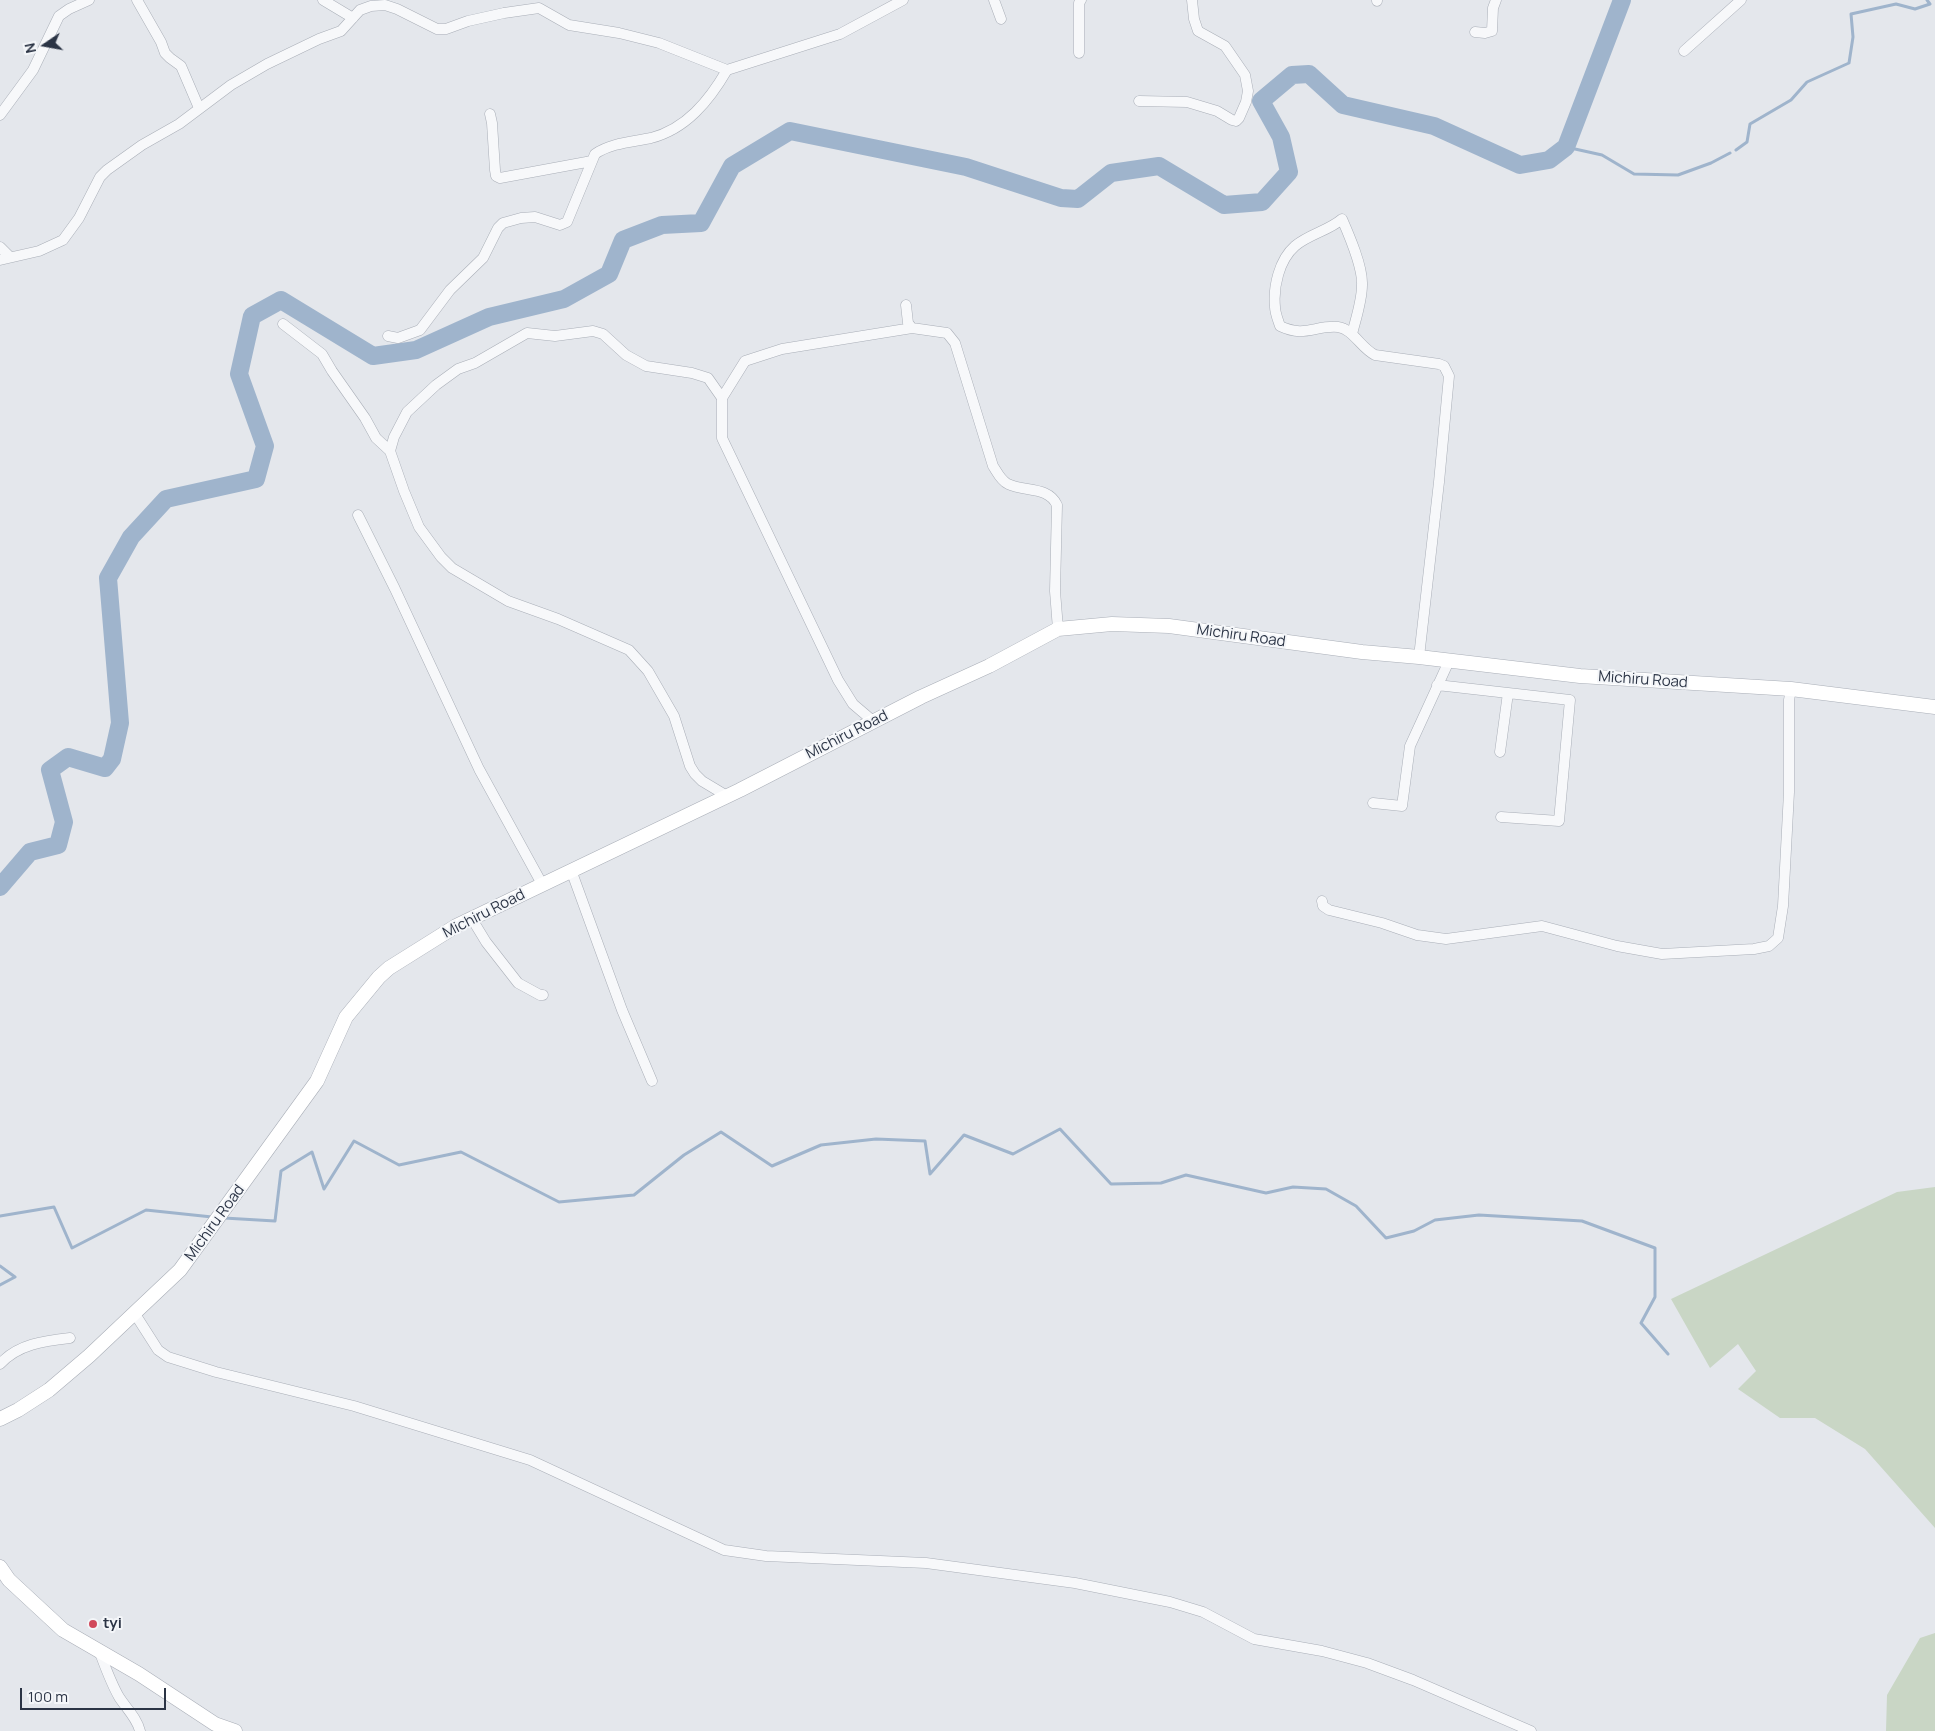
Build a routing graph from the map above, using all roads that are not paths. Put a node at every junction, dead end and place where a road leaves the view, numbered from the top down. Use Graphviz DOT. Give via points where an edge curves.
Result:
graph roads {
  1 [pos="89,0"];
  2 [pos="137,0"];
  3 [pos="323,0"];
  4 [pos="903,0"];
  5 [pos="994,0"];
  6 [pos="1192,0"];
  7 [pos="1496,0"];
  8 [pos="1741,0"];
  9 [pos="1079,1"];
  10 [pos="353,18"];
  11 [pos="1001,20"];
  12 [pos="1475,32"];
  13 [pos="1684,51"];
  14 [pos="1080,54"];
  15 [pos="727,70"];
  16 [pos="1139,101"];
  17 [pos="199,108"];
  18 [pos="0,114"];
  19 [pos="490,114"];
  20 [pos="592,161"];
  21 [pos="0,247"];
  22 [pos="5,258"];
  23 [pos="906,305"];
  24 [pos="283,324"];
  25 [pos="912,328"];
  26 [pos="1352,334"];
  27 [pos="388,336"];
  28 [pos="722,398"];
  29 [pos="390,451"];
  30 [pos="358,515"];
  31 [pos="1058,629"];
  32 [pos="1419,657"];
  33 [pos="1449,660"];
  34 [pos="1437,685"];
  35 [pos="1791,689"];
  36 [pos="1508,693"];
  37 [pos="1935,707"];
  38 [pos="873,721"];
  39 [pos="1500,752"];
  40 [pos="727,796"];
  41 [pos="1373,803"];
  42 [pos="1501,817"];
  43 [pos="571,870"];
  44 [pos="542,884"];
  45 [pos="1322,901"];
  46 [pos="472,919"];
  47 [pos="543,995"];
  48 [pos="652,1081"];
  49 [pos="135,1314"];
  50 [pos="70,1338"];
  51 [pos="0,1364"];
  52 [pos="1,1417"];
  53 [pos="0,1567"];
  54 [pos="100,1653"];
  55 [pos="140,1731"];
  56 [pos="235,1731"];
  57 [pos="1531,1731"];
  1 -- 18 [label="street" via="59,16 33,70"];
  2 -- 17 [label="street" via="165,52 181,66"];
  3 -- 10 [label="street"];
  4 -- 15 [label="street" via="840,34"];
  5 -- 11 [label="street"];
  6 -- 16 [label="street" via="1198,31 1225,46 1245,75 1248,91 1239,118 1232,120 1217,111 1187,102"];
  7 -- 12 [label="street" via="1492,8 1492,31"];
  8 -- 13 [label="street"];
  9 -- 14 [label="street"];
  10 -- 15 [label="street" via="366,7 378,4 406,13 437,30 539,8 568,25 660,43"];
  10 -- 17 [label="street" via="341,31 256,70"];
  15 -- 20 [label="street" via="710,95 679,126 651,138 601,150"];
  17 -- 22 [label="street" via="107,170 63,240 39,251"];
  19 -- 20 [label="street" via="495,170 500,178"];
  20 -- 27 [label="street" via="568,222 560,225 535,217 503,223 484,258 450,290 420,330 398,338"];
  21 -- 22 [label="street"];
  23 -- 25 [label="street"];
  24 -- 29 [label="street" via="322,354 376,438"];
  25 -- 28 [label="street" via="782,348 744,361"];
  25 -- 31 [label="street" via="947,333 951,337 993,466 1002,479 1008,484 1054,498 1057,505 1054,591"];
  26 -- 26 [label="street" via="1337,327 1290,331 1280,326 1274,308 1280,270 1294,247 1342,219 1361,272 1362,285"];
  26 -- 32 [label="street" via="1375,355 1439,364 1444,366 1448,376"];
  28 -- 29 [label="street" via="708,378 646,366 593,331 555,336 527,333 436,384 407,412"];
  28 -- 38 [label="street" via="722,438 838,680 853,704"];
  29 -- 40 [label="street" via="419,527 441,557 452,568 508,602 630,650 648,671 674,716 695,774"];
  30 -- 44 [label="street" via="479,769"];
  31 -- 32 [label="street, Michiru Road" via="1112,624 1169,626"];
  31 -- 38 [label="street, Michiru Road"];
  32 -- 33 [label="street, Michiru Road"];
  33 -- 34 [label="street"];
  33 -- 35 [label="street, Michiru Road" via="1580,676"];
  34 -- 36 [label="street"];
  34 -- 41 [label="street" via="1410,746 1402,806"];
  35 -- 37 [label="street, Michiru Road"];
  35 -- 45 [label="street" via="1783,906 1778,938 1769,946 1662,954 1542,926 1446,939 1417,935 1329,910"];
  36 -- 39 [label="street"];
  36 -- 42 [label="street" via="1570,700 1559,822"];
  38 -- 40 [label="street, Michiru Road"];
  40 -- 43 [label="street, Michiru Road"];
  43 -- 44 [label="street, Michiru Road"];
  43 -- 48 [label="street" via="622,1010"];
  44 -- 46 [label="street, Michiru Road"];
  46 -- 47 [label="street" via="518,982"];
  46 -- 49 [label="street, Michiru Road" via="416,950 379,977 346,1018 317,1081 219,1218 180,1270"];
  49 -- 52 [label="street, Michiru Road" via="49,1390"];
  49 -- 57 [label="street" via="154,1345 168,1357 199,1368 354,1406 530,1460 724,1550 766,1556 926,1563 1075,1583 1170,1602 1203,1612 1254,1639 1322,1651 1413,1680"];
  50 -- 51 [label="street" via="28,1345 7,1356"];
  53 -- 54 [label="street" via="9,1580 62,1630"];
  54 -- 55 [label="street" via="111,1682"];
  54 -- 56 [label="street" via="215,1724"];
}
